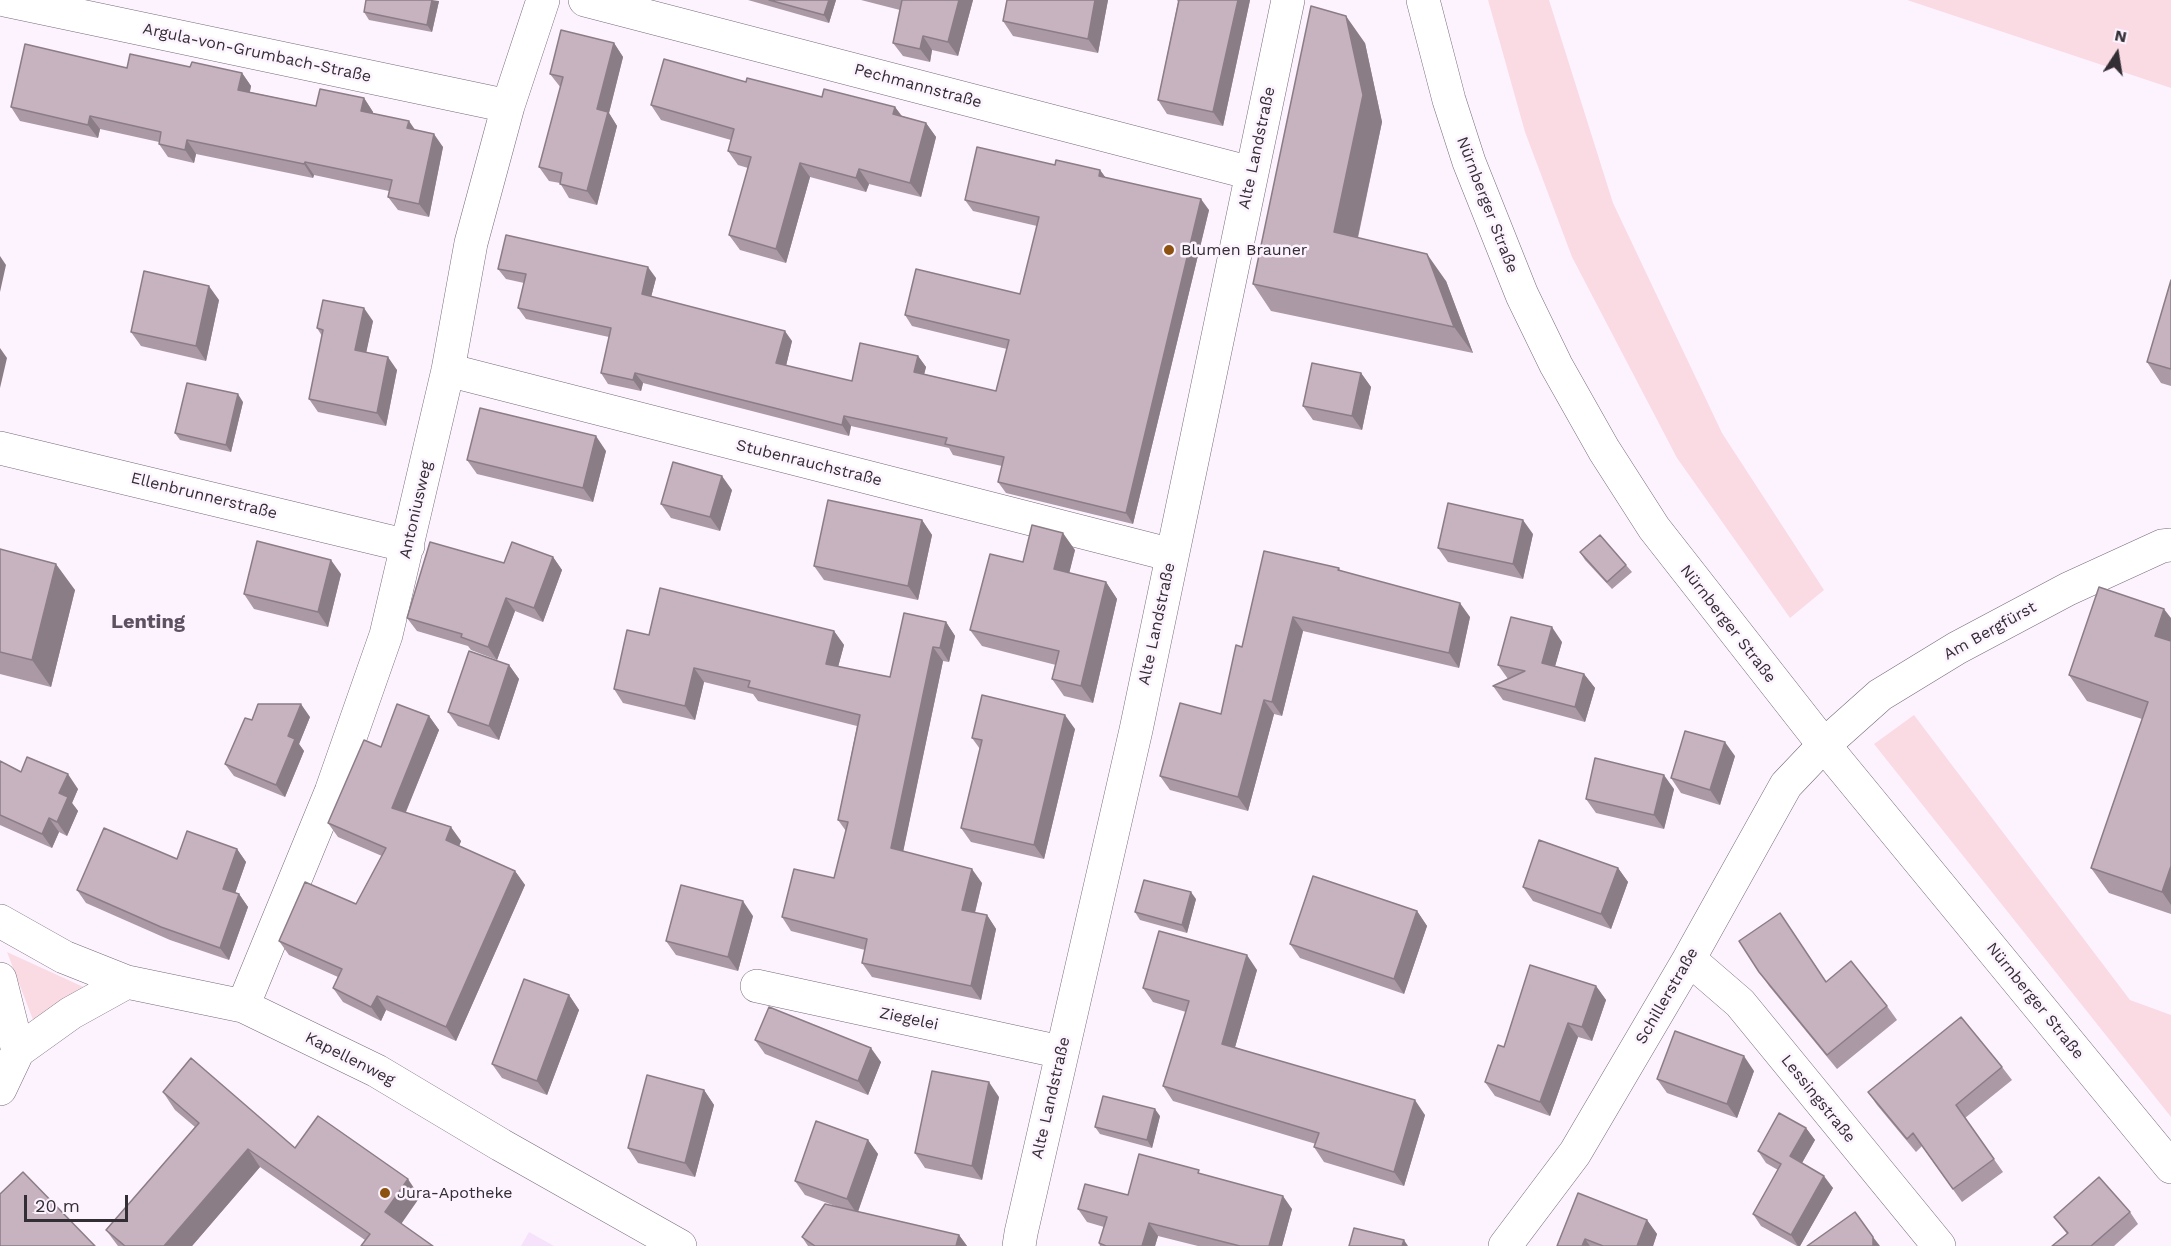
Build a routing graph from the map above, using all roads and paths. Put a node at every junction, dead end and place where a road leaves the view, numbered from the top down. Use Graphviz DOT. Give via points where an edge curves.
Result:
graph roads {
  1 [pos="5,0"];
  2 [pos="543,0"];
  3 [pos="585,0"];
  4 [pos="1288,0"];
  5 [pos="1423,0"];
  6 [pos="508,106"];
  7 [pos="1251,173"];
  8 [pos="448,370"];
  9 [pos="0,448"];
  10 [pos="2171,545"];
  11 [pos="408,546"];
  12 [pos="1172,555"];
  13 [pos="1824,745"];
  14 [pos="0,921"];
  15 [pos="1689,959"];
  16 [pos="0,980"];
  17 [pos="127,982"];
  18 [pos="757,986"];
  19 [pos="243,1006"];
  20 [pos="18,1051"];
  21 [pos="1061,1052"];
  22 [pos="0,1089"];
  23 [pos="2171,1167"];
  24 [pos="680,1246"];
  25 [pos="1019,1246"];
  26 [pos="1505,1246"];
  27 [pos="1939,1246"];
  1 -- 6 [label="street, Argula-von-Grumbach-Straße"];
  2 -- 6 [label="street, Antoniusweg"];
  3 -- 7 [label="street, Pechmannstraße"];
  4 -- 7 [label="street, Alte Landstraße"];
  5 -- 13 [label="street, Nürnberger Straße" via="1469,162 1522,294 1556,365 1654,528"];
  6 -- 8 [label="street, Antoniusweg" via="471,243"];
  7 -- 12 [label="street, Alte Landstraße"];
  8 -- 11 [label="street, Antoniusweg"];
  8 -- 12 [label="street, Stubenrauchstraße"];
  9 -- 11 [label="street, Ellenbrunnerstraße"];
  10 -- 13 [label="street, Am Bergfürst" via="2068,589 1957,648 1880,695"];
  11 -- 19 [label="street, Antoniusweg" via="386,635 331,792"];
  12 -- 21 [label="street, Alte Landstraße" via="1136,730"];
  13 -- 15 [label="street, Schillerstraße" via="1786,785"];
  13 -- 23 [label="street, Nürnberger Straße"];
  14 -- 17 [label="street, Kapellenweg" via="64,957"];
  15 -- 26 [label="street, Schillerstraße" via="1575,1153"];
  15 -- 27 [label="street, Lessingstraße" via="1740,1003"];
  16 -- 20 [label="street"];
  17 -- 19 [label="street, Kapellenweg"];
  17 -- 20 [label="street" via="71,1013"];
  18 -- 21 [label="street, Ziegelei"];
  19 -- 24 [label="street, Kapellenweg" via="377,1071"];
  20 -- 22 [label="street"];
  21 -- 25 [label="street, Alte Landstraße"];
}
